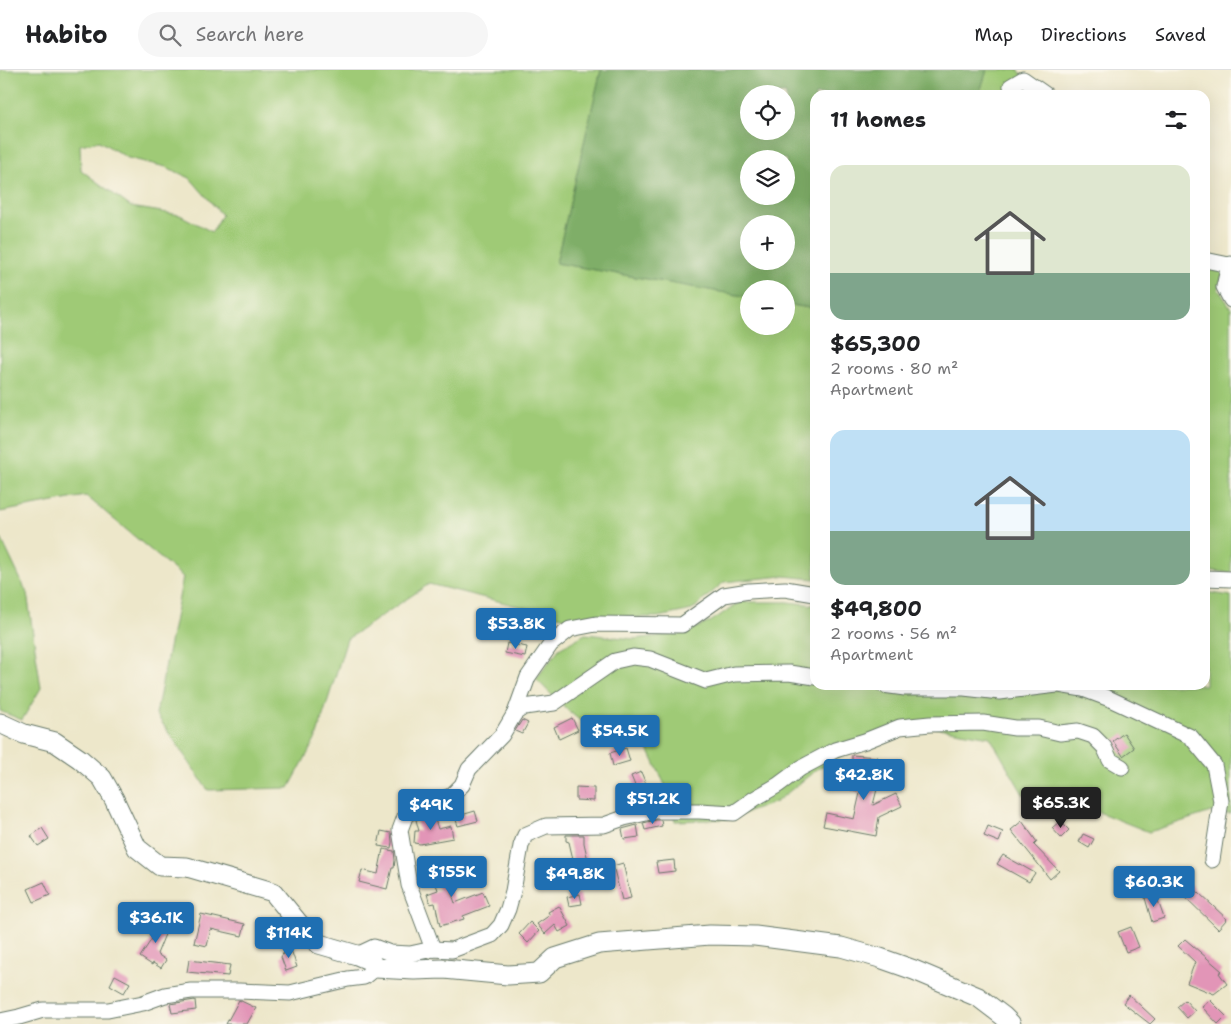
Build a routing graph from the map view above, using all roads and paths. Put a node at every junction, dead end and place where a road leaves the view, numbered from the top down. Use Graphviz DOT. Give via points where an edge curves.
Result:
graph roads {
  1 [pos="1012,90"];
  2 [pos="1039,90"];
  3 [pos="1210,261"];
  4 [pos="1230,265"];
  5 [pos="1231,300"];
  6 [pos="1210,578"];
  7 [pos="1231,579"];
  8 [pos="810,593"];
  9 [pos="810,675"];
  10 [pos="982,690"];
  11 [pos="1017,690"];
  12 [pos="1086,690"];
  13 [pos="515,713"];
  14 [pos="0,723"];
  15 [pos="1122,767"];
  16 [pos="1212,860"];
  17 [pos="433,949"];
  18 [pos="358,955"];
  19 [pos="375,968"];
  20 [pos="0,1021"];
  21 [pos="1011,1024"];
  1 -- 2 [label="street" via="1011,86 1023,79"];
  3 -- 4 [label="street"];
  4 -- 5 [label="street" via="1224,287"];
  6 -- 7 [label="street"];
  8 -- 13 [label="street" via="785,589 724,595 682,625 596,624 570,629 551,644 528,677"];
  9 -- 13 [label="street" via="734,674 706,680 633,657 615,661 554,703 524,707"];
  10 -- 11 [label="street"];
  12 -- 16 [label="street" via="1191,736 1214,765 1221,802"];
  13 -- 17 [label="street" via="502,735 469,768 462,785 451,796 406,814 400,830 409,885"];
  14 -- 18 [label="street" via="24,734 56,742 102,778 136,848 160,866 186,867 273,892 319,944"];
  15 -- 17 [label="street" via="1110,760 1104,747 1093,736 1078,731 1060,733 983,723 900,727 835,750 801,768 734,813 655,811 604,825 546,826 525,835 520,846 513,891 501,925 492,935 477,942 452,950"];
  17 -- 18 [label="street" via="410,954 390,953 374,947"];
  18 -- 19 [label="street"];
  19 -- 20 [label="street" via="364,978 290,994 191,991 108,1010 43,1010"];
  19 -- 21 [label="street" via="444,969 508,975 539,973 555,958 599,944 710,935 755,936 841,947 880,958 978,997"];
}
